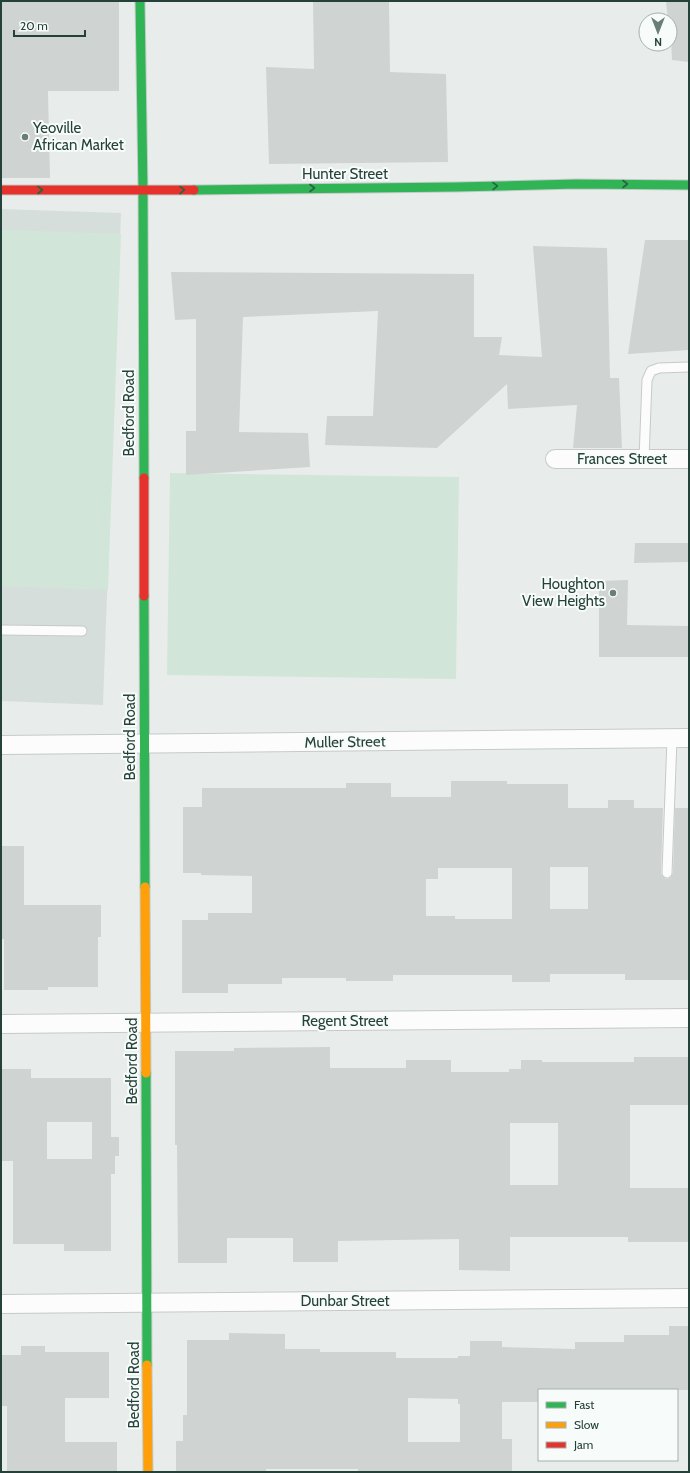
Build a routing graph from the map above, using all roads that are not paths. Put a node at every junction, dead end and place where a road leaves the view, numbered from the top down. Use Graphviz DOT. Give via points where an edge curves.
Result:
graph roads {
  1 [pos="140,1"];
  2 [pos="689,185"];
  3 [pos="1,190"];
  4 [pos="143,190"];
  5 [pos="689,368"];
  6 [pos="644,459"];
  7 [pos="689,459"];
  8 [pos="555,460"];
  9 [pos="1,630"];
  10 [pos="82,631"];
  11 [pos="680,738"];
  12 [pos="144,744"];
  13 [pos="1,745"];
  14 [pos="667,873"];
  15 [pos="689,1018"];
  16 [pos="146,1022"];
  17 [pos="1,1024"];
  18 [pos="689,1298"];
  19 [pos="147,1303"];
  20 [pos="1,1304"];
  21 [pos="148,1472"];
  1 -- 4 [label="street, Bedford Road"];
  4 -- 2 [label="street, Hunter Street, one-way" via="576,184"];
  3 -- 4 [label="street, Hunter Street, one-way"];
  4 -- 12 [label="street, Bedford Road"];
  5 -- 6 [label="lane" via="659,368 651,371 647,380"];
  6 -- 7 [label="street, Frances Street"];
  6 -- 8 [label="street, Frances Street"];
  9 -- 10 [label="lane"];
  11 -- 12 [label="street, Muller Street"];
  11 -- 14 [label="lane"];
  12 -- 13 [label="street, Muller Street"];
  12 -- 16 [label="street, Bedford Road"];
  15 -- 16 [label="street, Regent Street"];
  16 -- 17 [label="street, Regent Street"];
  16 -- 19 [label="street, Bedford Road"];
  18 -- 19 [label="street, Dunbar Street"];
  19 -- 20 [label="street, Dunbar Street"];
  19 -- 21 [label="street, Bedford Road"];
}
